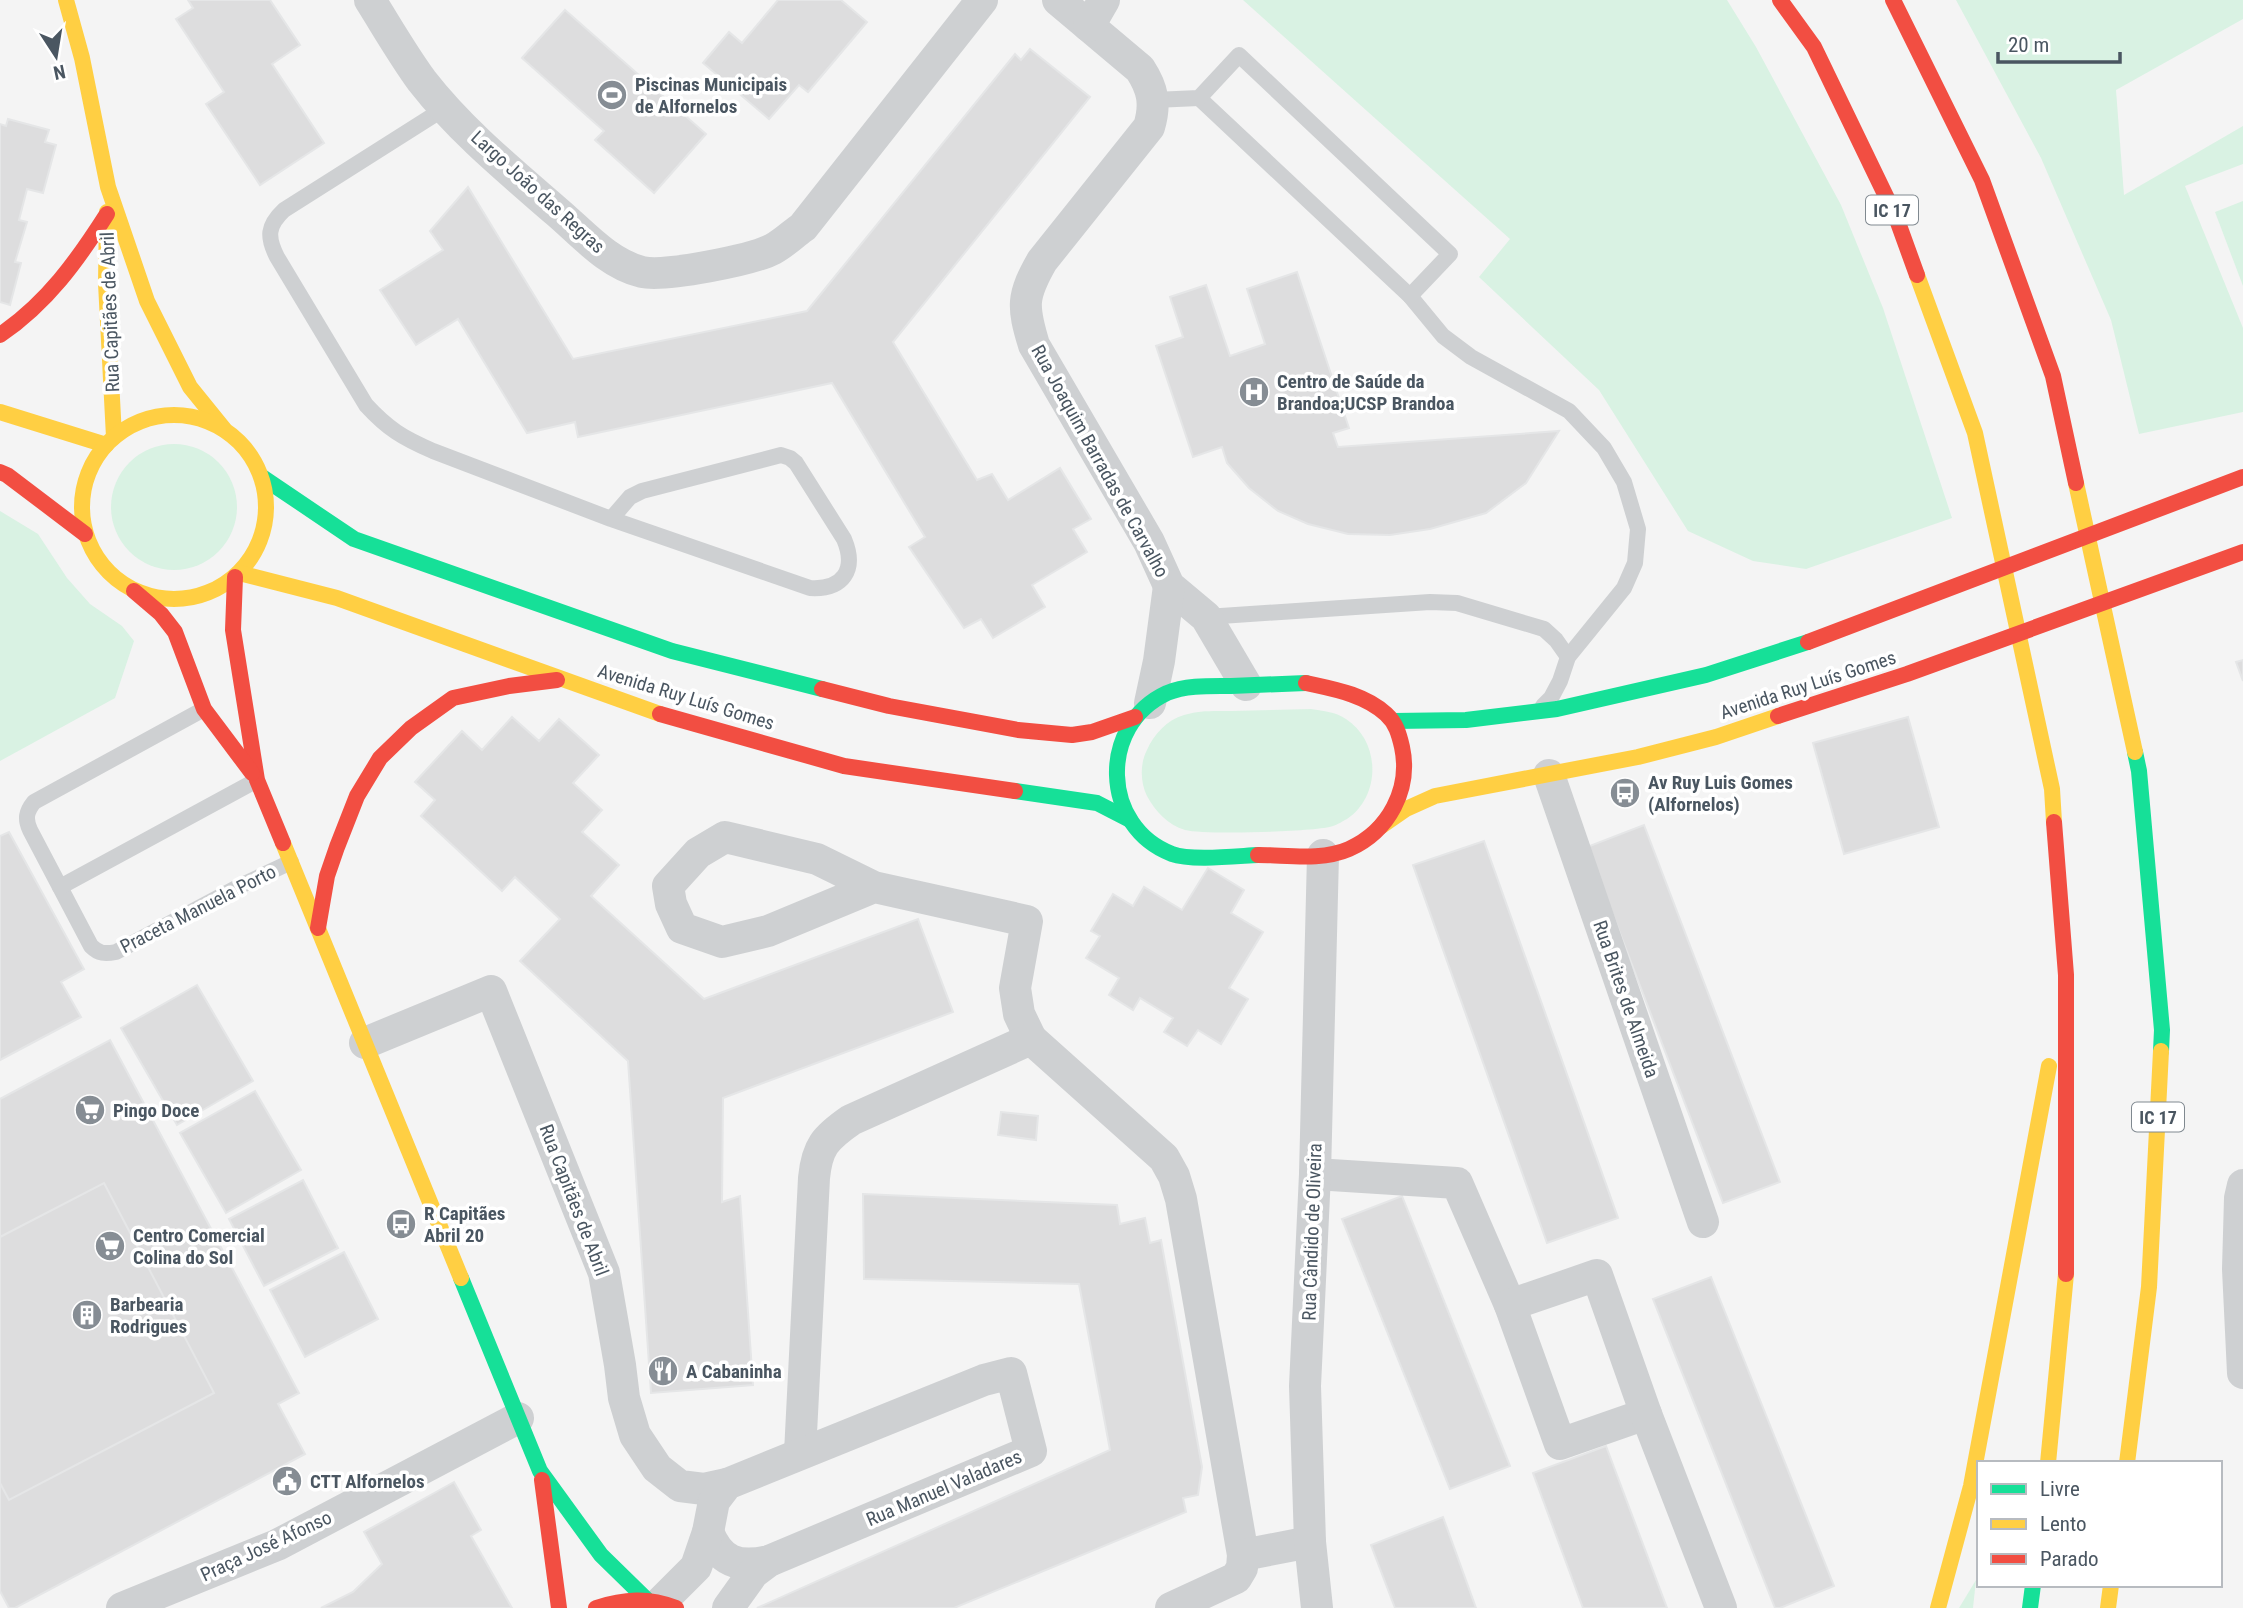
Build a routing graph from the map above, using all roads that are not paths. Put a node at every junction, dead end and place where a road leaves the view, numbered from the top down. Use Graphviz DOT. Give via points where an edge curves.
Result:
graph roads {
  1 [pos="66,0"];
  2 [pos="370,0"];
  3 [pos="982,0"];
  4 [pos="1058,0"];
  5 [pos="1780,0"];
  6 [pos="1893,0"];
  7 [pos="1097,13"];
  8 [pos="1199,98"];
  9 [pos="1154,100"];
  10 [pos="445,108"];
  11 [pos="108,187"];
  12 [pos="107,214"];
  13 [pos="1410,296"];
  14 [pos="0,335"];
  15 [pos="0,412"];
  16 [pos="223,429"];
  17 [pos="110,441"];
  18 [pos="0,472"];
  19 [pos="262,477"];
  20 [pos="2243,477"];
  21 [pos="611,519"];
  22 [pos="85,534"];
  23 [pos="2243,552"];
  24 [pos="237,575"];
  25 [pos="1169,586"];
  26 [pos="134,591"];
  27 [pos="1206,617"];
  28 [pos="1568,657"];
  29 [pos="562,679"];
  30 [pos="1246,685"];
  31 [pos="204,709"];
  32 [pos="1143,710"];
  33 [pos="1537,712"];
  34 [pos="1394,721"];
  35 [pos="1549,775"];
  36 [pos="257,780"];
  37 [pos="1130,820"];
  38 [pos="1380,827"];
  39 [pos="1323,855"];
  40 [pos="290,862"];
  41 [pos="60,887"];
  42 [pos="874,887"];
  43 [pos="318,928"];
  44 [pos="2066,975"];
  45 [pos="1031,1039"];
  46 [pos="365,1043"];
  47 [pos="1315,1174"];
  48 [pos="2243,1185"];
  49 [pos="1703,1222"];
  50 [pos="1510,1306"];
  51 [pos="2243,1373"];
  52 [pos="1646,1414"];
  53 [pos="518,1418"];
  54 [pos="800,1453"];
  55 [pos="2048,1461"];
  56 [pos="2127,1461"];
  57 [pos="540,1471"];
  58 [pos="727,1484"];
  59 [pos="708,1532"];
  60 [pos="1310,1542"];
  61 [pos="1243,1555"];
  62 [pos="769,1561"];
  63 [pos="2033,1587"];
  64 [pos="2111,1587"];
  65 [pos="661,1603"];
  66 [pos="122,1608"];
  67 [pos="559,1608"];
  68 [pos="596,1608"];
  69 [pos="728,1608"];
  70 [pos="1171,1608"];
  71 [pos="1317,1608"];
  72 [pos="1721,1608"];
  73 [pos="1938,1608"];
  74 [pos="2030,1608"];
  75 [pos="2108,1608"];
  1 -- 11 [label="main road, Rua Capitães de Abril"];
  2 -- 10 [label="street, Largo João das Regras" via="421,80"];
  3 -- 10 [label="street, Largo João das Regras" via="803,227 772,250 743,259 664,273 631,269 606,254 511,172"];
  4 -- 7 [label="street"];
  5 -- 44 [label="main road, IC 17" via="1814,47 1896,217 1975,433 2052,789"];
  6 -- 56 [label="main road, IC 17" via="1982,180 2053,376 2139,771 2162,1030 2149,1287"];
  7 -- 9 [label="street" via="1140,69"];
  8 -- 9 [label="lane"];
  8 -- 13 [label="lane"];
  8 -- 13 [label="lane" via="1239,55 1450,254"];
  9 -- 25 [label="street, Rua Joaquim Barradas de Carvalho" via="1149,127 1042,261 1031,280 1025,317 1034,345 1149,542"];
  10 -- 21 [label="lane" via="284,210 273,220 271,246 366,405 384,426 433,451"];
  11 -- 12 [label="main road, Rua Capitães de Abril"];
  11 -- 16 [label="main road, Rua Capitães de Abril" via="147,301 190,387"];
  12 -- 14 [label="main road" via="49,296 25,320"];
  12 -- 17 [label="main road, Rua Capitães de Abril"];
  13 -- 28 [label="lane" via="1443,336 1471,357 1569,411 1604,448 1624,482 1638,529 1635,563 1624,588"];
  15 -- 17 [label="main road"];
  16 -- 17 [label="main road" via="197,418 167,415 138,422"];
  16 -- 19 [label="main road" via="247,450"];
  17 -- 22 [label="main road" via="92,465 84,487 81,511"];
  18 -- 22 [label="main road"];
  19 -- 24 [label="main road" via="267,502 264,528 255,552"];
  19 -- 32 [label="main road, Avenida Ruy Luís Gomes" via="354,539 673,651 888,706 1018,730 1072,735 1092,732"];
  20 -- 33 [label="main road, Avenida Ruy Luís Gomes" via="1787,650 1706,674"];
  21 -- 21 [label="lane" via="810,588 836,584 850,565 844,539 796,463 781,456 642,491 629,497"];
  22 -- 26 [label="main road" via="104,568"];
  23 -- 35 [label="main road, Avenida Ruy Luís Gomes" via="1773,720 1639,757"];
  24 -- 26 [label="main road" via="204,595 187,598 169,600"];
  24 -- 29 [label="main road, Avenida Ruy Luís Gomes" via="337,598"];
  24 -- 36 [label="main road" via="233,630"];
  25 -- 27 [label="street, Rua Joaquim Barradas de Carvalho"];
  25 -- 32 [label="street, Rua Joaquim Barradas de Carvalho" via="1159,661"];
  26 -- 31 [label="main road" via="175,632"];
  27 -- 28 [label="lane" via="1430,601 1457,603 1544,629"];
  27 -- 30 [label="street, Rua Joaquim Barradas de Carvalho"];
  28 -- 33 [label="lane" via="1560,681"];
  29 -- 37 [label="main road, Avenida Ruy Luís Gomes" via="659,713 844,766 1097,803"];
  29 -- 43 [label="main road" via="453,698 380,758 357,796 337,847"];
  30 -- 32 [label="main road" via="1167,693"];
  30 -- 34 [label="main road" via="1306,683 1336,689 1372,704"];
  31 -- 36 [label="main road"];
  31 -- 41 [label="lane, Praceta Manuela Porto" via="34,802 27,811 27,822"];
  32 -- 37 [label="main road" via="1121,746 1116,766 1118,792"];
  33 -- 34 [label="main road, Avenida Ruy Luís Gomes" via="1466,720"];
  34 -- 38 [label="main road" via="1405,781 1397,804"];
  35 -- 38 [label="main road, Avenida Ruy Luís Gomes" via="1435,796"];
  35 -- 49 [label="street, Rua Brites de Almeida"];
  36 -- 40 [label="main road"];
  36 -- 41 [label="lane"];
  37 -- 39 [label="main road" via="1153,845 1180,856"];
  38 -- 39 [label="main road" via="1346,850"];
  39 -- 47 [label="street, Rua Cândido de Oliveira"];
  40 -- 41 [label="lane, Praceta Manuela Porto" via="106,954 91,946"];
  40 -- 43 [label="main road"];
  42 -- 42 [label="street" via="768,931 723,942 681,928 668,886 698,853 725,836 817,859"];
  42 -- 45 [label="street" via="1027,921 1015,988 1019,1014"];
  43 -- 46 [label="main road"];
  44 -- 55 [label="main road, IC 17" via="2067,1261"];
  44 -- 73 [label="main road" via="1971,1486"];
  45 -- 54 [label="street" via="851,1120 822,1144 814,1178"];
  45 -- 61 [label="street" via="1153,1147 1174,1176"];
  46 -- 53 [label="main road"];
  46 -- 58 [label="street, Rua Capitães de Abril" via="491,991 604,1273 624,1398 635,1435 657,1468 680,1486 704,1489"];
  47 -- 50 [label="street" via="1457,1183"];
  47 -- 60 [label="street, Rua Cândido de Oliveira" via="1306,1386"];
  48 -- 51 [label="street" via="2238,1269"];
  50 -- 52 [label="street" via="1560,1444"];
  50 -- 52 [label="street" via="1597,1275"];
  52 -- 72 [label="street"];
  53 -- 57 [label="main road"];
  53 -- 66 [label="street, Praça José Afonso" via="278,1545"];
  54 -- 58 [label="street, Rua Manuel Valadares"];
  54 -- 62 [label="street, Rua Manuel Valadares" via="1011,1373 1031,1451"];
  57 -- 65 [label="main road" via="596,1551 621,1578"];
  57 -- 67 [label="main road"];
  58 -- 59 [label="street" via="714,1501"];
  59 -- 62 [label="street, Rua Manuel Valadares" via="725,1558 740,1563"];
  59 -- 65 [label="street" via="696,1567"];
  60 -- 61 [label="street"];
  60 -- 71 [label="street, Rua Cândido de Oliveira"];
  61 -- 70 [label="street" via="1236,1578"];
  62 -- 69 [label="street, Rua Manuel Valadares" via="753,1573"];
  63 -- 74 [label="main road"];
  64 -- 75 [label="main road"];
  65 -- 68 [label="main road" via="621,1600"];
}
